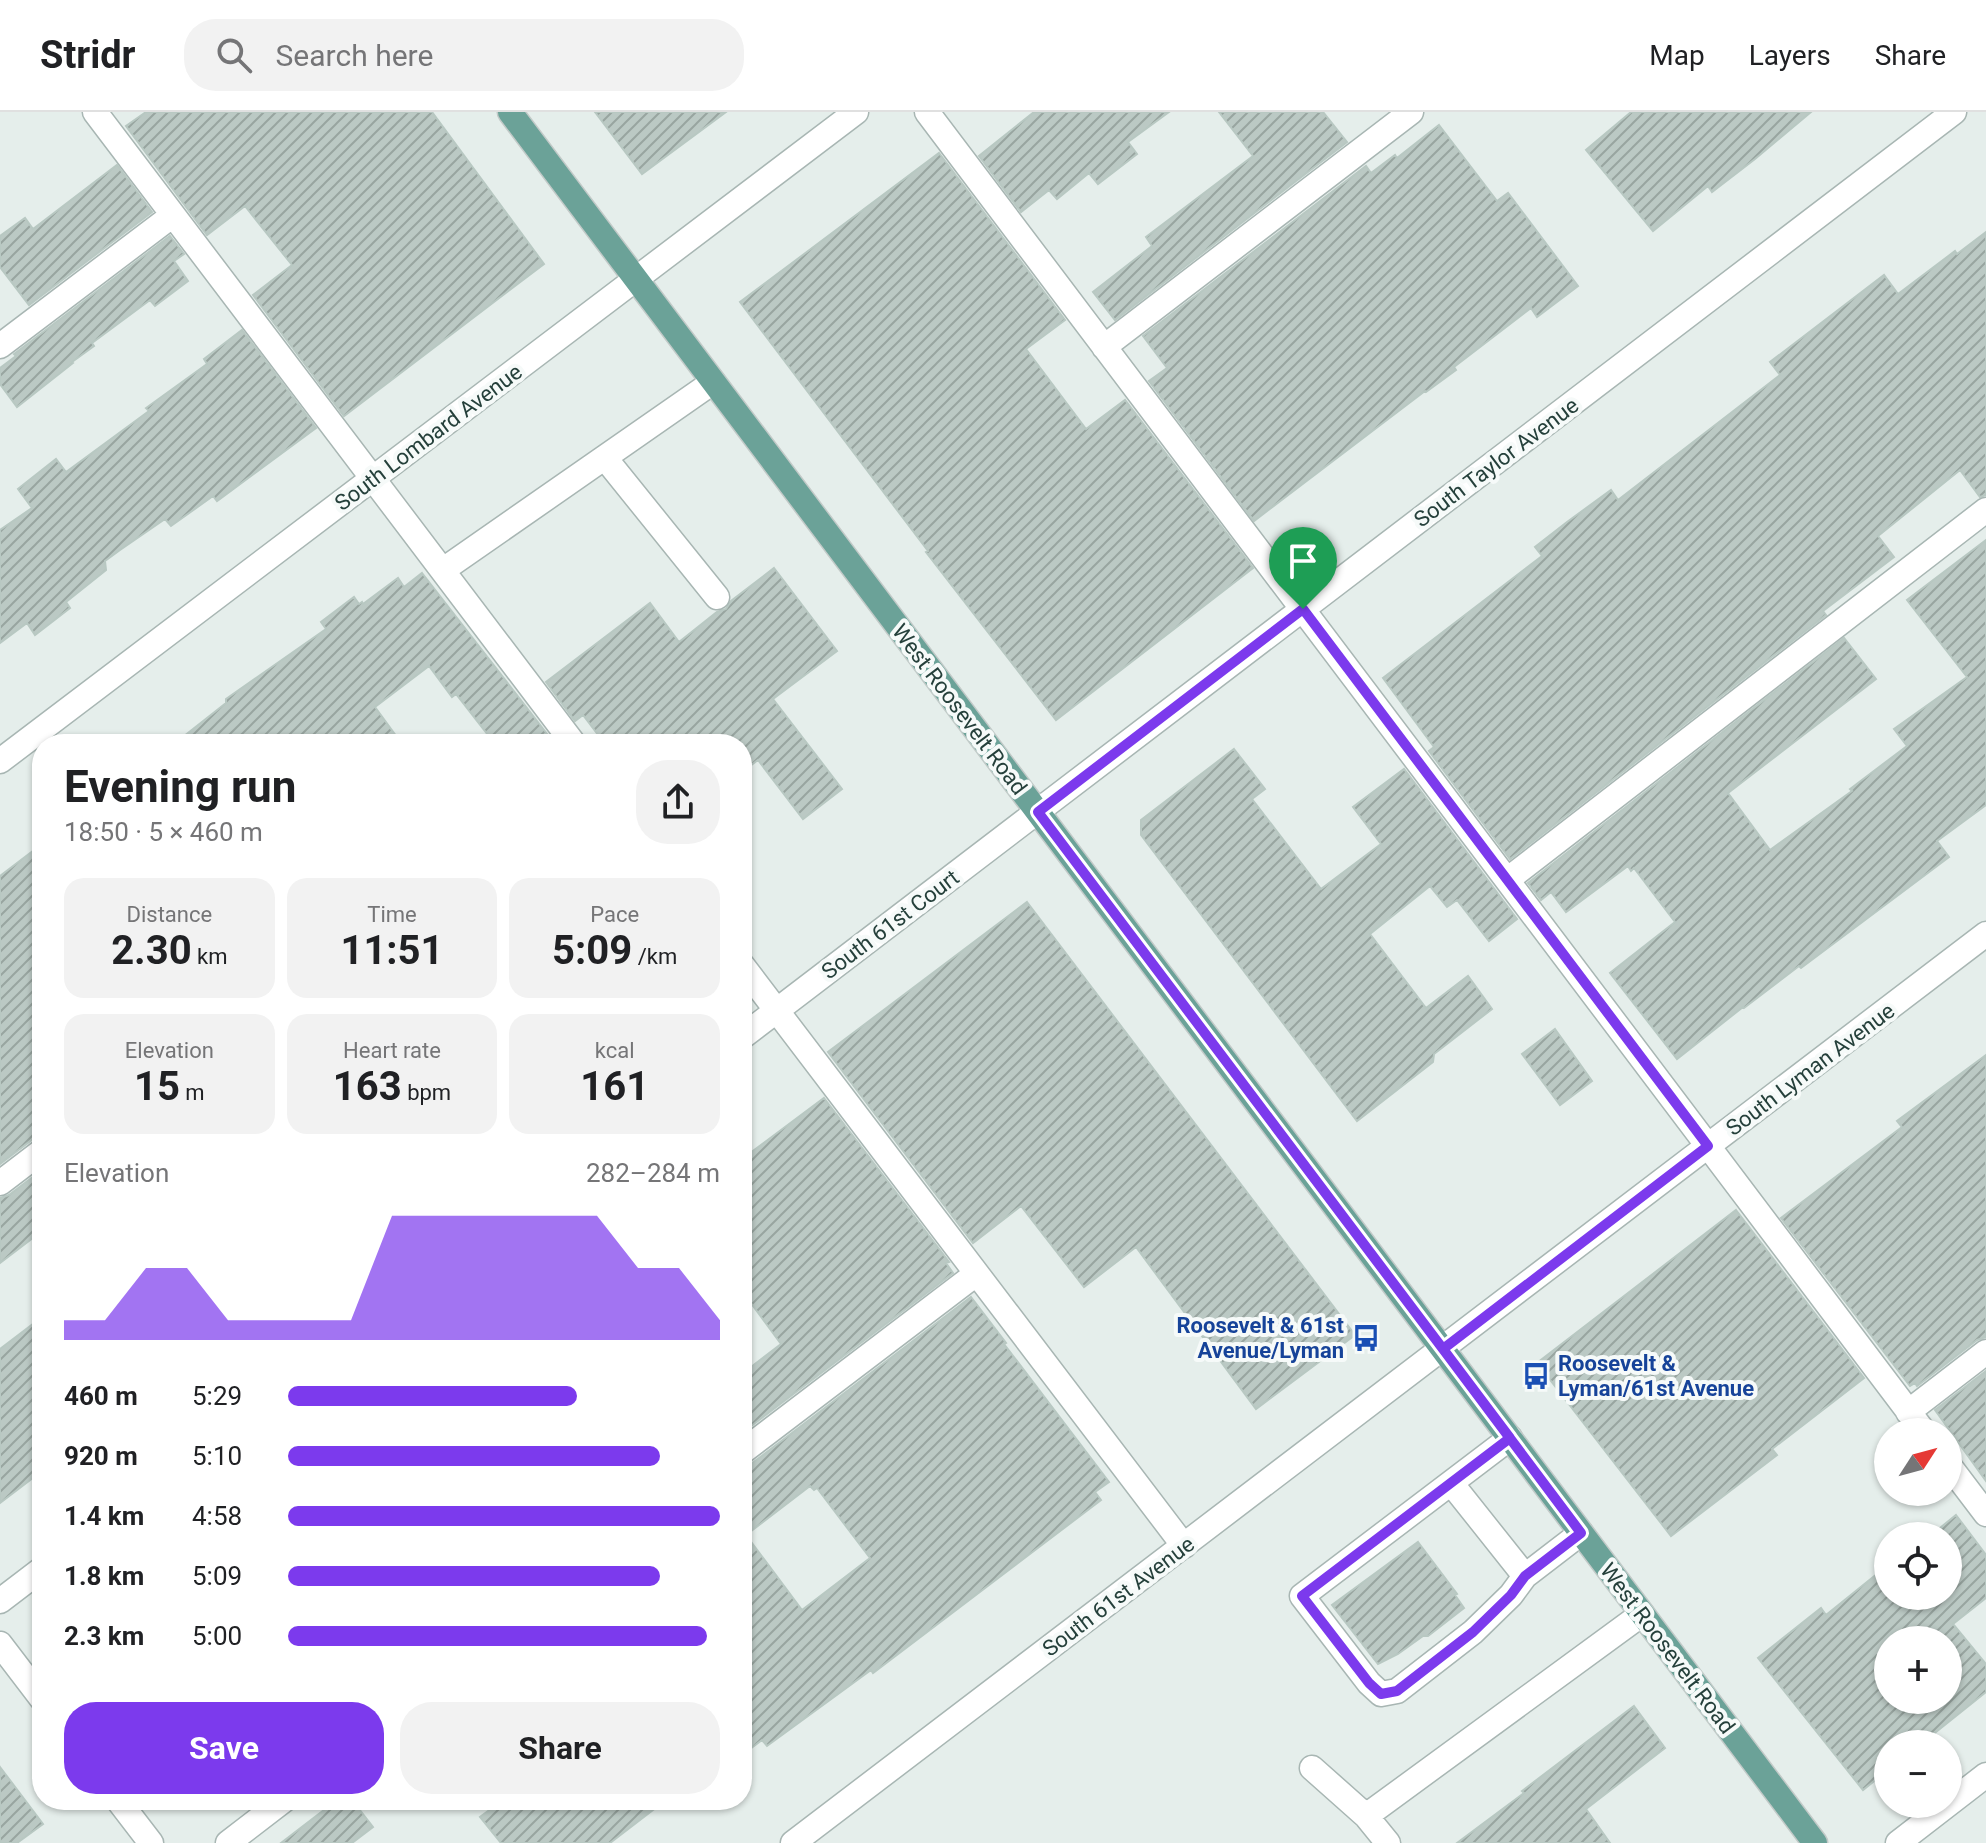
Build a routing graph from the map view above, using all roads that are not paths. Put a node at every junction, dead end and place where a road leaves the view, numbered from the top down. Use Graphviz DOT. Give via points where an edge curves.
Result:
graph roads {
  1 [pos="95,112"];
  2 [pos="510,112"];
  3 [pos="856,112"];
  4 [pos="927,112"];
  5 [pos="1411,112"];
  6 [pos="1954,112"];
  7 [pos="173,215"];
  8 [pos="636,279"];
  9 [pos="0,346"];
  10 [pos="1104,347"];
  11 [pos="713,382"];
  12 [pos="605,458"];
  13 [pos="373,478"];
  14 [pos="1986,510"];
  15 [pos="443,570"];
  16 [pos="717,597"];
  17 [pos="1303,609"];
  18 [pos="36,734"];
  19 [pos="566,734"];
  20 [pos="32,737"];
  21 [pos="0,761"];
  22 [pos="1038,812"];
  23 [pos="1507,880"];
  24 [pos="1986,934"];
  25 [pos="752,978"];
  26 [pos="776,1010"];
  27 [pos="752,1029"];
  28 [pos="1708,1146"];
  29 [pos="32,1159"];
  30 [pos="0,1183"];
  31 [pos="976,1274"];
  32 [pos="1443,1349"];
  33 [pos="1986,1352"];
  34 [pos="1908,1412"];
  35 [pos="1913,1418"];
  36 [pos="1510,1438"];
  37 [pos="752,1444"];
  38 [pos="1962,1482"];
  39 [pos="1451,1483"];
  40 [pos="1986,1514"];
  41 [pos="1581,1533"];
  42 [pos="1184,1546"];
  43 [pos="1525,1576"];
  44 [pos="32,1577"];
  45 [pos="0,1601"];
  46 [pos="1642,1614"];
  47 [pos="0,1644"];
  48 [pos="32,1686"];
  49 [pos="1312,1768"];
  50 [pos="1986,1775"];
  51 [pos="126,1810"];
  52 [pos="271,1810"];
  53 [pos="1366,1816"];
  54 [pos="151,1843"];
  55 [pos="228,1843"];
  56 [pos="793,1843"];
  57 [pos="1388,1843"];
  58 [pos="1815,1843"];
  59 [pos="1898,1843"];
  1 -- 7 [label="street"];
  2 -- 8 [label="main road, West Roosevelt Road"];
  3 -- 8 [label="street, South Lombard Avenue"];
  4 -- 10 [label="street"];
  5 -- 10 [label="street"];
  6 -- 17 [label="street, South Taylor Avenue"];
  7 -- 9 [label="street"];
  7 -- 13 [label="street"];
  8 -- 11 [label="main road, West Roosevelt Road"];
  8 -- 13 [label="street, South Lombard Avenue"];
  10 -- 17 [label="street"];
  11 -- 12 [label="street"];
  11 -- 22 [label="main road, West Roosevelt Road"];
  12 -- 15 [label="street"];
  12 -- 16 [label="street"];
  13 -- 15 [label="street"];
  13 -- 18 [label="street, South Lombard Avenue"];
  14 -- 23 [label="street"];
  15 -- 19 [label="street"];
  17 -- 22 [label="street, South Taylor Avenue"];
  17 -- 23 [label="street"];
  20 -- 21 [label="street, South Lombard Avenue"];
  22 -- 26 [label="street, South 61st Court"];
  22 -- 32 [label="main road, West Roosevelt Road"];
  23 -- 28 [label="street"];
  24 -- 28 [label="street, South Lyman Avenue"];
  25 -- 26 [label="street"];
  26 -- 27 [label="street, South 61st Court"];
  26 -- 31 [label="street"];
  28 -- 32 [label="street, South Lyman Avenue"];
  28 -- 34 [label="street"];
  29 -- 30 [label="street"];
  31 -- 37 [label="street"];
  31 -- 42 [label="street"];
  32 -- 36 [label="main road, West Roosevelt Road"];
  32 -- 42 [label="street, South 61st Avenue"];
  33 -- 34 [label="street"];
  34 -- 35 [label="street"];
  36 -- 39 [label="street"];
  36 -- 41 [label="main road, West Roosevelt Road"];
  38 -- 40 [label="street"];
  39 -- 43 [label="street"];
  39 -- 43 [label="street" via="1302,1596 1369,1683 1381,1694 1397,1691 1473,1632"];
  41 -- 43 [label="street"];
  41 -- 46 [label="main road, West Roosevelt Road"];
  42 -- 56 [label="street, South 61st Avenue"];
  44 -- 45 [label="street"];
  46 -- 53 [label="street"];
  46 -- 58 [label="main road, West Roosevelt Road"];
  47 -- 48 [label="street"];
  49 -- 53 [label="street"];
  50 -- 59 [label="street"];
  51 -- 54 [label="street"];
  52 -- 55 [label="street"];
  53 -- 57 [label="street"];
}
